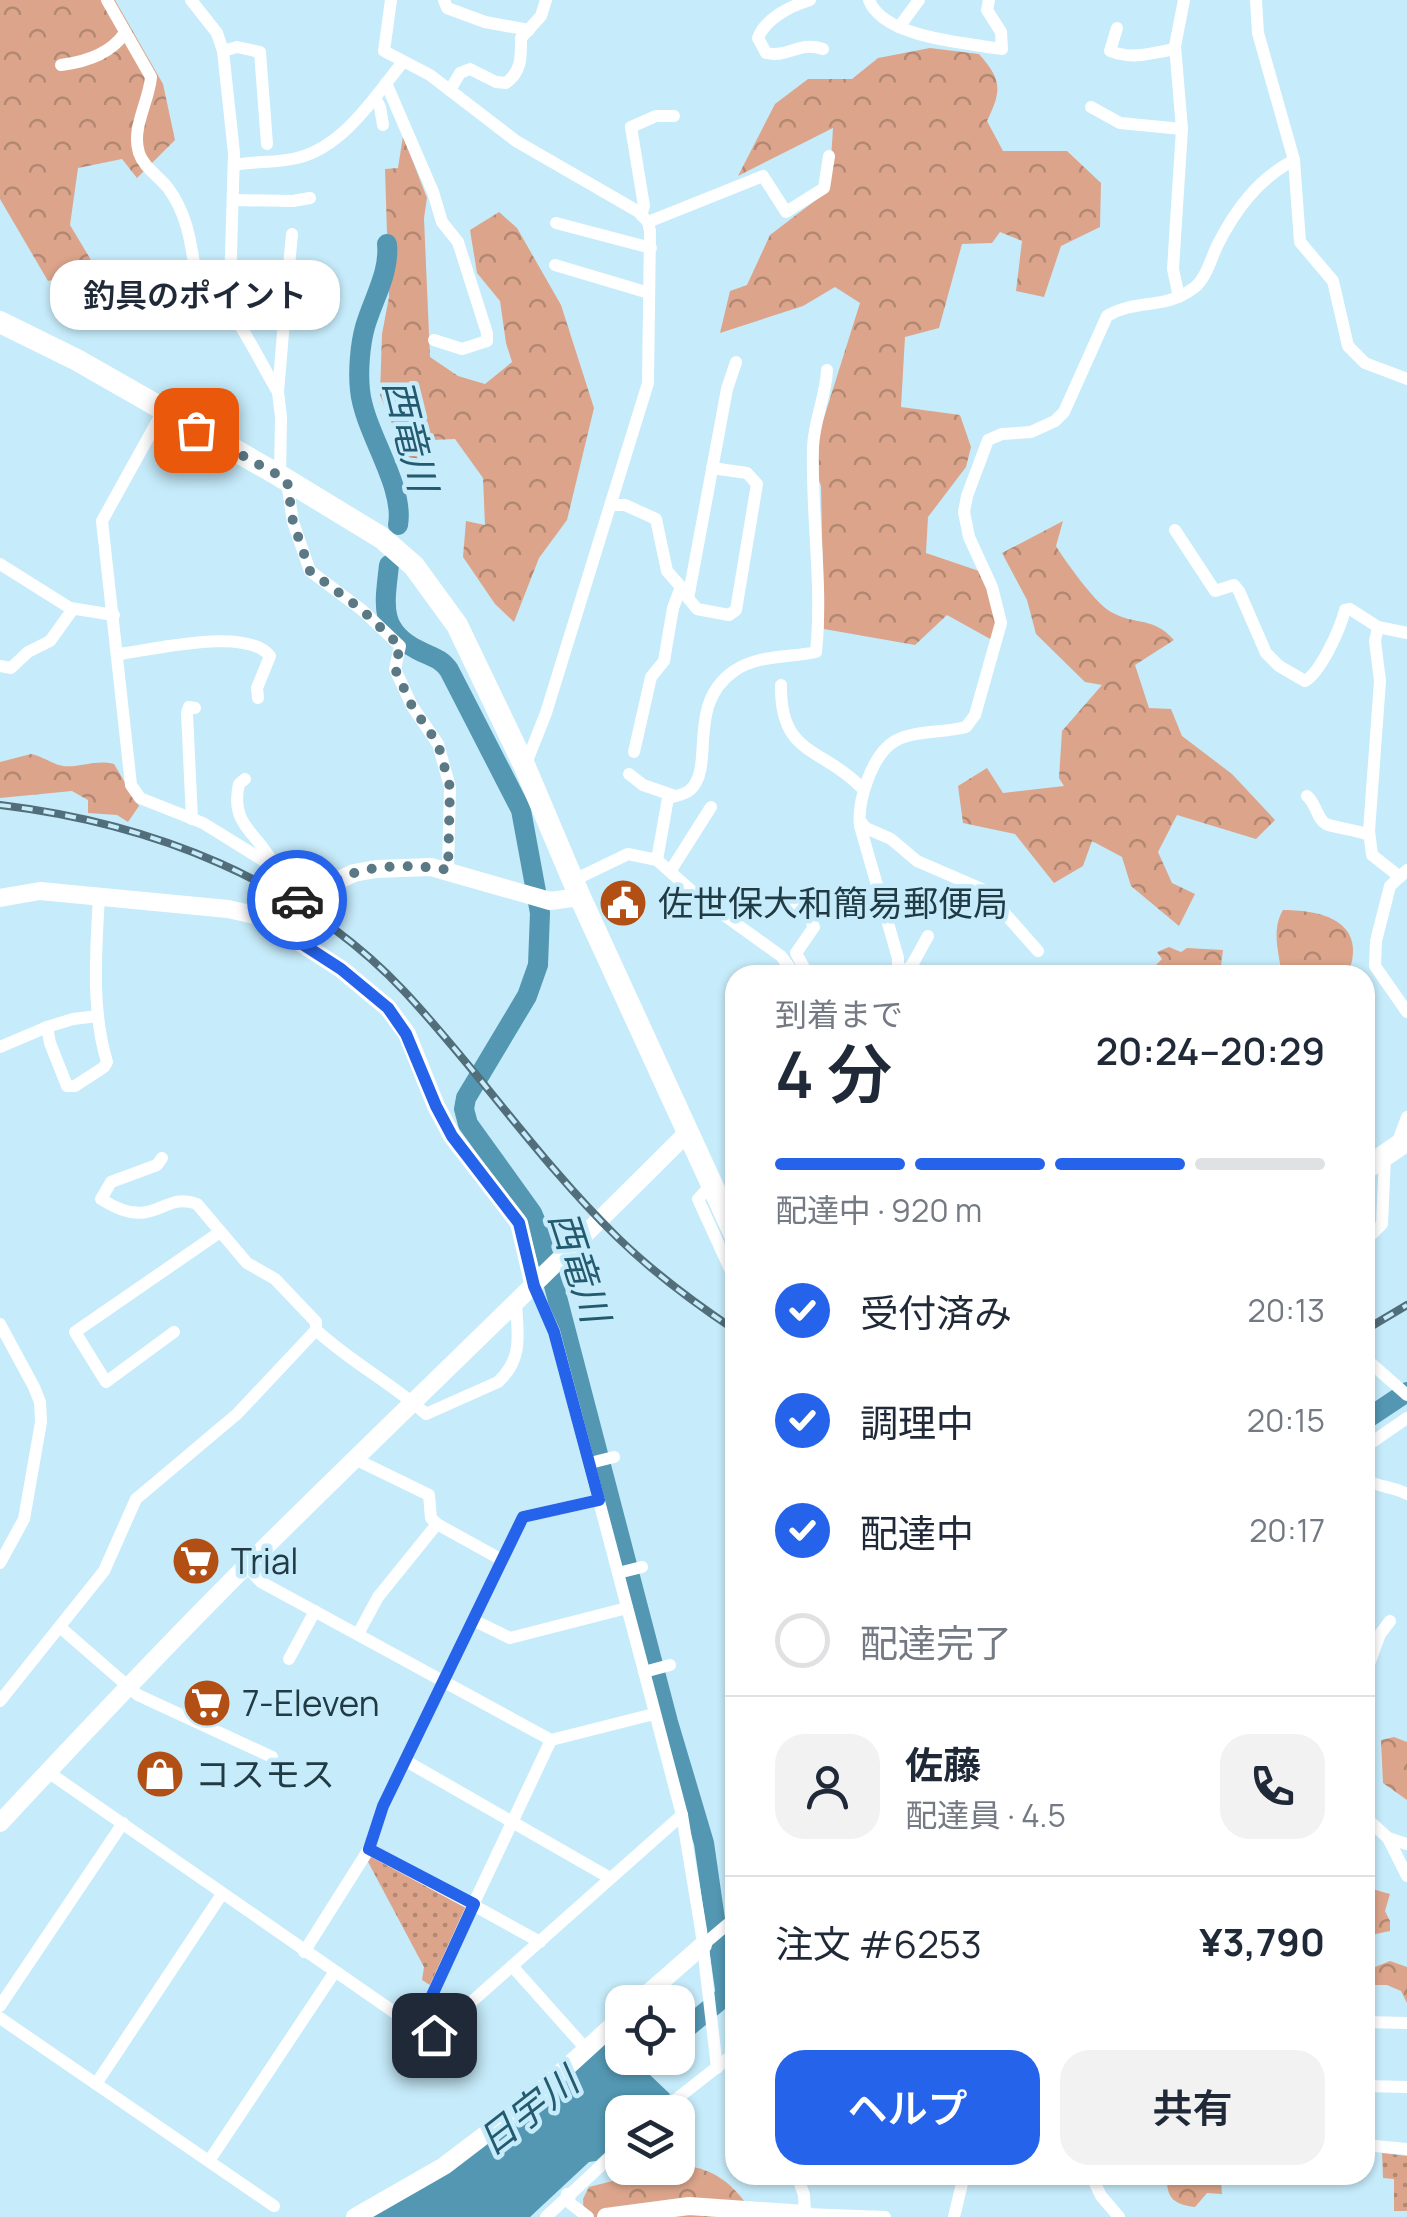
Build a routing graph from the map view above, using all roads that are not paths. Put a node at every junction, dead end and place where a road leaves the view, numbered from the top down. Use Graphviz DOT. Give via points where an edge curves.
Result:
graph roads {
  1 [pos="106,0"];
  2 [pos="190,0"];
  3 [pos="391,0"];
  4 [pos="444,0"];
  5 [pos="546,0"];
  6 [pos="810,0"];
  7 [pos="869,0"];
  8 [pos="919,0"];
  9 [pos="989,0"];
  10 [pos="1184,0"];
  11 [pos="1256,0"];
  12 [pos="899,27"];
  13 [pos="1116,28"];
  14 [pos="529,30"];
  15 [pos="124,34"];
  16 [pos="823,49"];
  17 [pos="1175,49"];
  18 [pos="224,51"];
  19 [pos="402,63"];
  20 [pos="62,65"];
  21 [pos="386,83"];
  22 [pos="450,90"];
  23 [pos="375,98"];
  24 [pos="1091,107"];
  25 [pos="674,116"];
  26 [pos="384,125"];
  27 [pos="1182,129"];
  28 [pos="267,144"];
  29 [pos="829,156"];
  30 [pos="1294,160"];
  31 [pos="234,165"];
  32 [pos="310,198"];
  33 [pos="234,200"];
  34 [pos="645,218"];
  35 [pos="556,222"];
  36 [pos="292,234"];
  37 [pos="650,248"];
  38 [pos="555,266"];
  39 [pos="649,294"];
  40 [pos="1180,297"];
  41 [pos="286,298"];
  42 [pos="0,322"];
  43 [pos="434,340"];
  44 [pos="736,362"];
  45 [pos="827,370"];
  46 [pos="1407,378"];
  47 [pos="278,392"];
  48 [pos="163,410"];
  49 [pos="712,468"];
  50 [pos="283,478"];
  51 [pos="613,505"];
  52 [pos="1175,530"];
  53 [pos="0,564"];
  54 [pos="686,587"];
  55 [pos="73,609"];
  56 [pos="114,615"];
  57 [pos="1378,627"];
  58 [pos="1407,633"];
  59 [pos="118,654"];
  60 [pos="0,666"];
  61 [pos="781,685"];
  62 [pos="258,698"];
  63 [pos="195,708"];
  64 [pos="634,752"];
  65 [pos="525,767"];
  66 [pos="629,774"];
  67 [pos="245,779"];
  68 [pos="864,789"];
  69 [pos="675,796"];
  70 [pos="1306,796"];
  71 [pos="711,807"];
  72 [pos="192,819"];
  73 [pos="859,820"];
  74 [pos="1369,834"];
  75 [pos="656,860"];
  76 [pos="275,868"];
  77 [pos="448,870"];
  78 [pos="670,870"];
  79 [pos="1403,873"];
  80 [pos="577,888"];
  81 [pos="316,892"];
  82 [pos="100,896"];
  83 [pos="0,898"];
  84 [pos="787,898"];
  85 [pos="259,916"];
  86 [pos="929,942"];
  87 [pos="1038,950"];
  88 [pos="930,964"];
  89 [pos="788,965"];
  90 [pos="803,965"];
  91 [pos="898,965"];
  92 [pos="912,965"];
  93 [pos="1407,1012"];
  94 [pos="98,1016"];
  95 [pos="47,1027"];
  96 [pos="0,1047"];
  97 [pos="1407,1117"];
  98 [pos="688,1131"];
  99 [pos="1396,1146"];
  100 [pos="162,1158"];
  101 [pos="1375,1162"];
  102 [pos="712,1184"];
  103 [pos="725,1213"];
  104 [pos="1375,1231"];
  105 [pos="220,1232"];
  106 [pos="725,1258"];
  107 [pos="540,1281"];
  108 [pos="516,1304"];
  109 [pos="0,1324"];
  110 [pos="316,1330"];
  111 [pos="174,1332"];
  112 [pos="1375,1371"];
  113 [pos="1407,1395"];
  114 [pos="414,1403"];
  115 [pos="1407,1418"];
  116 [pos="1375,1440"];
  117 [pos="356,1458"];
  118 [pos="612,1458"];
  119 [pos="592,1462"];
  120 [pos="1375,1484"];
  121 [pos="1407,1494"];
  122 [pos="599,1500"];
  123 [pos="437,1524"];
  124 [pos="7,1538"];
  125 [pos="502,1560"];
  126 [pos="0,1563"];
  127 [pos="246,1566"];
  128 [pos="642,1567"];
  129 [pos="621,1572"];
  130 [pos="627,1608"];
  131 [pos="315,1611"];
  132 [pos="473,1620"];
  133 [pos="1390,1621"];
  134 [pos="60,1628"];
  135 [pos="358,1634"];
  136 [pos="1375,1648"];
  137 [pos="289,1659"];
  138 [pos="669,1666"];
  139 [pos="647,1671"];
  140 [pos="443,1680"];
  141 [pos="128,1686"];
  142 [pos="0,1701"];
  143 [pos="654,1714"];
  144 [pos="552,1740"];
  145 [pos="272,1757"];
  146 [pos="406,1761"];
  147 [pos="48,1772"];
  148 [pos="682,1815"];
  149 [pos="0,1823"];
  150 [pos="123,1823"];
  151 [pos="513,1823"];
  152 [pos="1375,1827"];
  153 [pos="1388,1838"];
  154 [pos="1407,1844"];
  155 [pos="369,1849"];
  156 [pos="1407,1876"];
  157 [pos="610,1878"];
  158 [pos="222,1894"];
  159 [pos="474,1904"];
  160 [pos="725,1927"];
  161 [pos="540,1942"];
  162 [pos="706,1943"];
  163 [pos="304,1952"];
  164 [pos="512,1966"];
  165 [pos="334,1973"];
  166 [pos="658,1985"];
  167 [pos="0,2006"];
  168 [pos="0,2018"];
  169 [pos="1375,2022"];
  170 [pos="1407,2023"];
  171 [pos="417,2028"];
  172 [pos="605,2033"];
  173 [pos="586,2050"];
  174 [pos="725,2059"];
  175 [pos="716,2065"];
  176 [pos="1406,2083"];
  177 [pos="96,2084"];
  178 [pos="1375,2085"];
  179 [pos="680,2095"];
  180 [pos="1375,2146"];
  181 [pos="1407,2149"];
  182 [pos="208,2161"];
  183 [pos="605,2161"];
  184 [pos="800,2185"];
  185 [pos="962,2185"];
  186 [pos="1095,2185"];
  187 [pos="567,2194"];
  188 [pos="274,2206"];
  189 [pos="805,2215"];
  190 [pos="354,2217"];
  191 [pos="546,2217"];
  192 [pos="588,2217"];
  193 [pos="606,2217"];
  194 [pos="885,2217"];
  195 [pos="954,2217"];
  196 [pos="1118,2217"];
  1 -- 15 [label="street"];
  2 -- 18 [label="street"];
  3 -- 19 [label="street" via="384,51"];
  4 -- 14 [label="street" via="447,8 486,22"];
  5 -- 14 [label="street"];
  6 -- 16 [label="street" via="776,17 758,38 766,53 780,56 808,44"];
  7 -- 12 [label="street"];
  8 -- 12 [label="street"];
  9 -- 12 [label="street" via="1002,48 937,40"];
  10 -- 17 [label="street"];
  11 -- 30 [label="street" via="1258,34"];
  13 -- 17 [label="street" via="1110,51 1116,54"];
  14 -- 22 [label="street" via="521,38 516,76 496,82 470,68"];
  15 -- 20 [label="street" via="98,55"];
  15 -- 47 [label="street" via="151,77 138,152 178,201 196,276 218,296"];
  17 -- 27 [label="street"];
  18 -- 28 [label="street" via="237,46 260,52"];
  18 -- 31 [label="street"];
  19 -- 21 [label="street"];
  19 -- 22 [label="street"];
  21 -- 23 [label="street"];
  21 -- 43 [label="street" via="442,222 458,242 487,332 487,340 471,348"];
  22 -- 34 [label="street" via="516,141"];
  23 -- 26 [label="street"];
  23 -- 31 [label="street" via="316,153"];
  24 -- 27 [label="street" via="1120,123"];
  25 -- 34 [label="street" via="630,128"];
  27 -- 40 [label="street" via="1173,269"];
  29 -- 34 [label="street" via="824,188 786,212 763,176"];
  30 -- 40 [label="street" via="1253,191 1230,220 1199,284"];
  30 -- 46 [label="street" via="1300,242 1333,281 1348,346 1365,363"];
  31 -- 33 [label="street"];
  32 -- 33 [label="street"];
  33 -- 41 [label="street" via="230,288 237,295"];
  34 -- 37 [label="street"];
  35 -- 37 [label="street"];
  36 -- 41 [label="street"];
  37 -- 39 [label="street"];
  38 -- 39 [label="street"];
  39 -- 51 [label="street" via="648,383"];
  40 -- 68 [label="street" via="1107,316 1064,412 1031,432 988,440 964,512 1001,623 975,715 966,727 893,742"];
  41 -- 47 [label="street"];
  42 -- 48 [label="highway"];
  44 -- 49 [label="street"];
  45 -- 69 [label="street" via="813,443 816,652 751,662 720,684 704,715 694,786"];
  47 -- 50 [label="street"];
  48 -- 50 [label="highway"];
  48 -- 56 [label="street" via="102,521"];
  49 -- 54 [label="street"];
  49 -- 54 [label="street" via="747,473 757,484 736,610 698,608"];
  50 -- 65 [label="highway" via="382,538 414,566 458,625"];
  50 -- 77 [label="street" via="310,571 400,646 395,669 438,744 450,787"];
  51 -- 54 [label="street" via="656,520 666,571"];
  51 -- 65 [label="street"];
  52 -- 57 [label="street" via="1215,591 1239,591 1266,653 1306,682 1345,610"];
  53 -- 55 [label="street"];
  54 -- 64 [label="street" via="673,608 664,661 650,677"];
  55 -- 56 [label="street"];
  55 -- 60 [label="street" via="50,642 11,668"];
  56 -- 59 [label="street"];
  57 -- 58 [label="street"];
  57 -- 74 [label="street"];
  59 -- 62 [label="street" via="250,642 270,656"];
  59 -- 72 [label="street" via="130,785 140,798"];
  61 -- 68 [label="street" via="789,733"];
  63 -- 72 [label="street" via="187,713"];
  65 -- 80 [label="highway"];
  66 -- 69 [label="street"];
  67 -- 76 [label="street" via="236,809"];
  68 -- 73 [label="street"];
  69 -- 75 [label="street" via="668,798"];
  70 -- 74 [label="street" via="1322,822"];
  71 -- 78 [label="street"];
  72 -- 76 [label="street"];
  73 -- 87 [label="street" via="917,861 984,890"];
  73 -- 91 [label="street"];
  74 -- 79 [label="street" via="1376,861"];
  75 -- 78 [label="street"];
  75 -- 80 [label="street" via="628,854"];
  76 -- 81 [label="street"];
  77 -- 80 [label="street" via="545,899"];
  77 -- 81 [label="street" via="376,869"];
  78 -- 89 [label="street"];
  79 -- 93 [label="street" via="1390,886 1381,914 1375,966"];
  80 -- 98 [label="highway"];
  81 -- 85 [label="street"];
  82 -- 83 [label="street" via="40,891"];
  82 -- 85 [label="street"];
  82 -- 94 [label="street"];
  84 -- 90 [label="street" via="806,910 814,927 796,953"];
  85 -- 107 [label="street" via="388,1008 452,1136 519,1223"];
  86 -- 92 [label="street"];
  88 -- 92 [label="street"];
  94 -- 95 [label="street"];
  94 -- 95 [label="street" via="107,1062 75,1086 67,1086"];
  95 -- 96 [label="street"];
  97 -- 99 [label="street"];
  98 -- 102 [label="highway"];
  98 -- 107 [label="street"];
  99 -- 101 [label="highway"];
  99 -- 104 [label="street" via="1382,1224"];
  100 -- 105 [label="street" via="111,1182 101,1199 149,1214 185,1199"];
  102 -- 103 [label="highway"];
  102 -- 106 [label="street" via="698,1199"];
  105 -- 110 [label="street" via="246,1263 275,1279 316,1322"];
  105 -- 111 [label="street" via="74,1332 106,1382"];
  107 -- 108 [label="street"];
  107 -- 119 [label="street"];
  108 -- 114 [label="street"];
  108 -- 114 [label="street" via="520,1350 507,1374 426,1414"];
  109 -- 124 [label="street" via="40,1402 42,1422 28,1502"];
  110 -- 114 [label="street"];
  110 -- 134 [label="street" via="237,1414 136,1499 104,1570"];
  112 -- 113 [label="street"];
  114 -- 117 [label="street"];
  115 -- 116 [label="street"];
  117 -- 123 [label="street" via="429,1495"];
  117 -- 127 [label="street"];
  118 -- 119 [label="street"];
  119 -- 122 [label="street"];
  120 -- 121 [label="street"];
  122 -- 125 [label="street" via="523,1517"];
  122 -- 129 [label="street"];
  123 -- 125 [label="street"];
  123 -- 135 [label="street" via="378,1596"];
  124 -- 126 [label="street"];
  125 -- 132 [label="street"];
  127 -- 131 [label="street" via="261,1582"];
  127 -- 141 [label="street"];
  128 -- 129 [label="street"];
  129 -- 130 [label="street"];
  130 -- 132 [label="street" via="510,1638"];
  130 -- 139 [label="street"];
  131 -- 135 [label="street"];
  131 -- 137 [label="street"];
  132 -- 140 [label="street"];
  133 -- 136 [label="street"];
  134 -- 141 [label="street"];
  134 -- 142 [label="street"];
  135 -- 140 [label="street"];
  138 -- 139 [label="street"];
  139 -- 143 [label="street"];
  140 -- 144 [label="street"];
  140 -- 146 [label="street"];
  141 -- 145 [label="street"];
  141 -- 147 [label="street"];
  143 -- 144 [label="street"];
  143 -- 148 [label="street"];
  144 -- 151 [label="street"];
  146 -- 151 [label="street"];
  146 -- 155 [label="street"];
  147 -- 149 [label="street"];
  147 -- 150 [label="street"];
  148 -- 157 [label="street"];
  148 -- 162 [label="street"];
  150 -- 158 [label="street"];
  150 -- 167 [label="street"];
  151 -- 157 [label="street"];
  151 -- 159 [label="street"];
  152 -- 153 [label="street"];
  153 -- 154 [label="street"];
  153 -- 156 [label="street"];
  155 -- 159 [label="street"];
  155 -- 163 [label="street"];
  157 -- 161 [label="street"];
  158 -- 163 [label="street"];
  158 -- 177 [label="street"];
  159 -- 161 [label="street"];
  159 -- 171 [label="street"];
  160 -- 162 [label="street"];
  161 -- 164 [label="street"];
  162 -- 166 [label="street"];
  162 -- 175 [label="street"];
  163 -- 165 [label="street"];
  164 -- 171 [label="street" via="434,2035"];
  164 -- 173 [label="street"];
  165 -- 171 [label="street"];
  165 -- 182 [label="street"];
  168 -- 177 [label="street"];
  169 -- 170 [label="street"];
  172 -- 173 [label="street"];
  173 -- 190 [label="street" via="444,2166"];
  174 -- 175 [label="street"];
  175 -- 179 [label="street"];
  176 -- 178 [label="street"];
  177 -- 182 [label="street"];
  180 -- 181 [label="street"];
  182 -- 188 [label="street"];
  183 -- 187 [label="street"];
  184 -- 189 [label="street"];
  185 -- 195 [label="street"];
  186 -- 196 [label="street"];
  187 -- 191 [label="street"];
  187 -- 192 [label="street"];
  189 -- 193 [label="street" via="689,2206"];
  189 -- 194 [label="street"];
}
